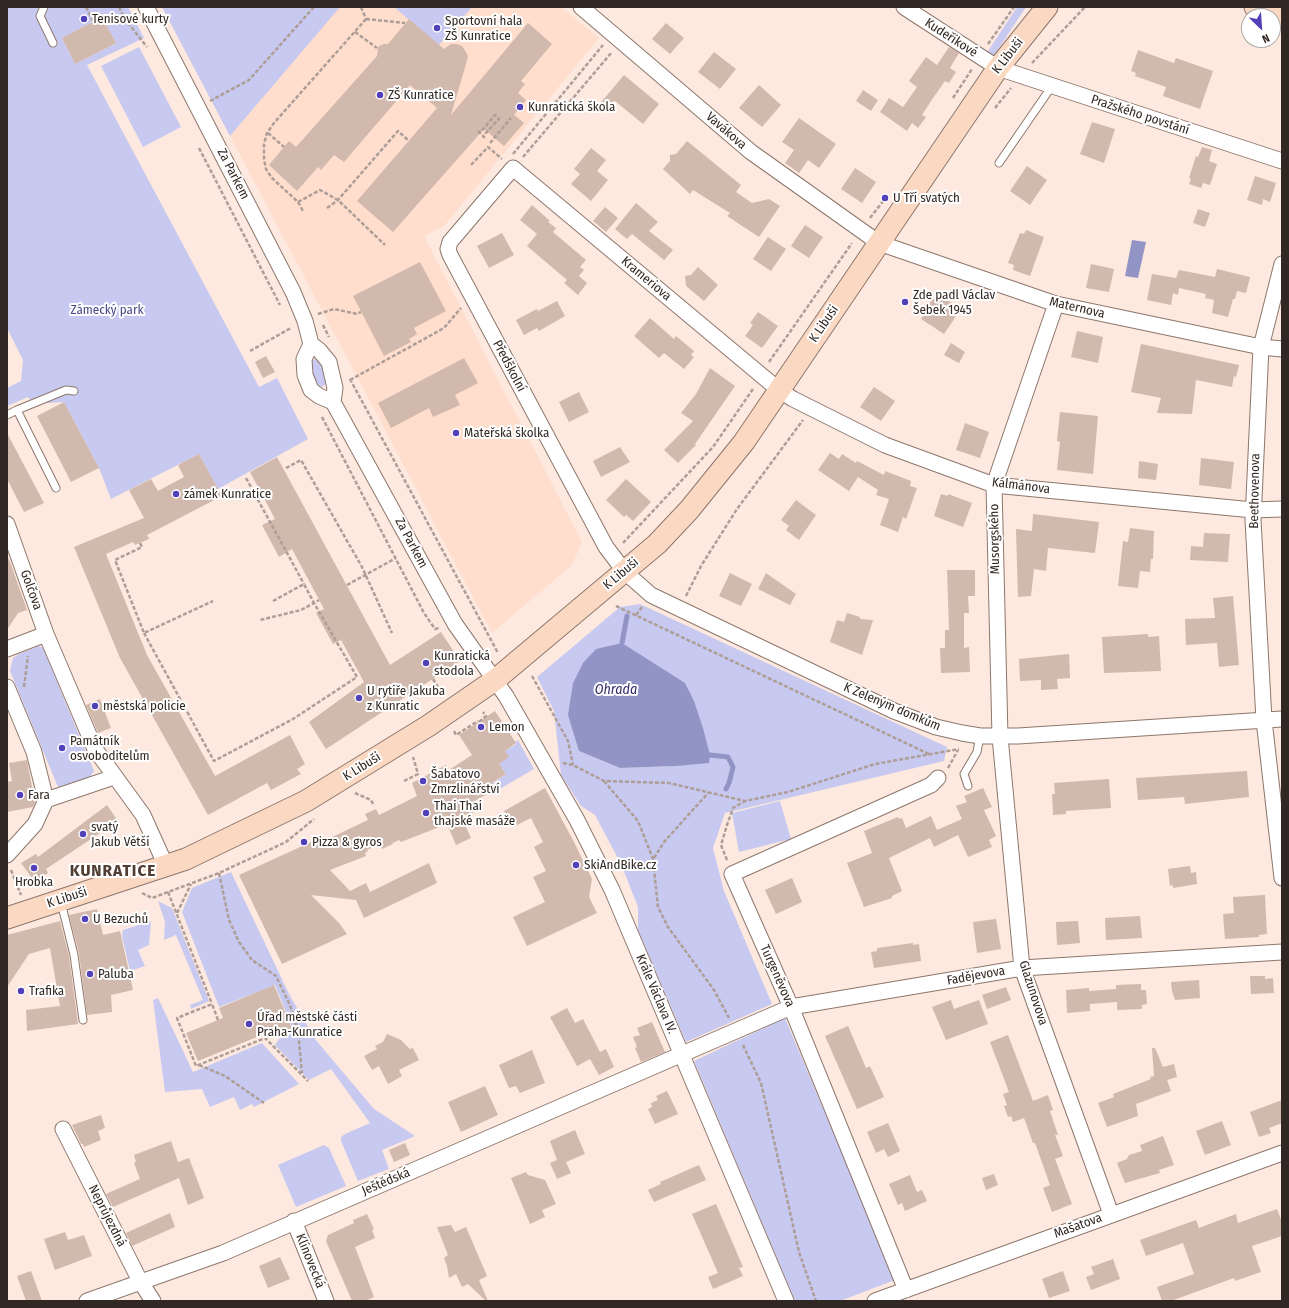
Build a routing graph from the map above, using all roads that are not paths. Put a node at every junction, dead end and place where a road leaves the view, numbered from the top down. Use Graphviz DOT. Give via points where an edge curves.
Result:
graph roads {
  1 [pos="44,7"];
  2 [pos="146,7"];
  3 [pos="582,7"];
  4 [pos="904,7"];
  5 [pos="1047,7"];
  6 [pos="1255,7"];
  7 [pos="1282,17"];
  8 [pos="53,43"];
  9 [pos="998,68"];
  10 [pos="1052,86"];
  11 [pos="1282,161"];
  12 [pos="514,163"];
  13 [pos="999,163"];
  14 [pos="879,243"];
  15 [pos="1282,264"];
  16 [pos="1056,304"];
  17 [pos="311,344"];
  18 [pos="1261,347"];
  19 [pos="1282,350"];
  20 [pos="779,390"];
  21 [pos="74,391"];
  22 [pos="334,395"];
  23 [pos="17,410"];
  24 [pos="7,415"];
  25 [pos="994,485"];
  26 [pos="56,488"];
  27 [pos="1282,509"];
  28 [pos="1253,510"];
  29 [pos="7,524"];
  30 [pos="624,572"];
  31 [pos="46,634"];
  32 [pos="7,649"];
  33 [pos="7,687"];
  34 [pos="500,688"];
  35 [pos="1282,719"];
  36 [pos="1264,720"];
  37 [pos="980,736"];
  38 [pos="1000,737"];
  39 [pos="114,777"];
  40 [pos="938,778"];
  41 [pos="968,786"];
  42 [pos="46,800"];
  43 [pos="162,857"];
  44 [pos="8,861"];
  45 [pos="1282,878"];
  46 [pos="61,900"];
  47 [pos="7,918"];
  48 [pos="1282,952"];
  49 [pos="1022,968"];
  50 [pos="791,1007"];
  51 [pos="83,1020"];
  52 [pos="681,1054"];
  53 [pos="63,1129"];
  54 [pos="1282,1153"];
  55 [pos="1111,1214"];
  56 [pos="294,1221"];
  57 [pos="140,1281"];
  58 [pos="906,1290"];
  59 [pos="97,1299"];
  60 [pos="153,1301"];
  61 [pos="326,1301"];
  62 [pos="786,1301"];
  63 [pos="875,1301"];
  1 -- 8 [label="lane" via="40,16"];
  2 -- 17 [label="street, Za Parkem" via="293,292"];
  3 -- 14 [label="street, Vavákova" via="751,152"];
  4 -- 9 [label="street, Kudeříkové"];
  5 -- 9 [label="street, K Libuši"];
  6 -- 7 [label="street"];
  9 -- 10 [label="street, Pražského povstání"];
  9 -- 14 [label="street, K Libuši"];
  10 -- 11 [label="street, Pražského povstání"];
  10 -- 13 [label="lane"];
  12 -- 20 [label="street, Krameriova"];
  12 -- 30 [label="street, Předškolní" via="450,242 448,248 606,547"];
  14 -- 16 [label="street, Maternova"];
  14 -- 20 [label="street, K Libuši"];
  15 -- 18 [label="street, Beethovenova"];
  16 -- 18 [label="street, Maternova"];
  16 -- 25 [label="street, Musorgského"];
  17 -- 22 [label="street, Za Parkem" via="329,362"];
  17 -- 22 [label="street" via="304,359 305,375 311,390 319,396"];
  18 -- 19 [label="street, Maternova"];
  18 -- 28 [label="street, Beethovenova"];
  20 -- 25 [label="street, Kálmánova" via="885,445"];
  20 -- 30 [label="street, K Libuši" via="727,464 689,510 657,544"];
  21 -- 23 [label="lane" via="66,390"];
  22 -- 34 [label="street, Za Parkem" via="455,624"];
  23 -- 24 [label="lane"];
  23 -- 26 [label="lane"];
  25 -- 28 [label="street, Kálmánova"];
  25 -- 38 [label="street, Musorgského"];
  27 -- 28 [label="street, Kálmánova"];
  28 -- 36 [label="street, Beethovenova"];
  29 -- 31 [label="street, Golčova"];
  30 -- 34 [label="street, K Libuši"];
  30 -- 37 [label="street, K Zeleným domkům" via="651,594 680,609 894,711 936,727"];
  31 -- 32 [label="street"];
  31 -- 39 [label="street, Golčova" via="95,749"];
  33 -- 42 [label="street" via="34,752"];
  34 -- 43 [label="street, K Libuši" via="428,726 306,801 212,848"];
  34 -- 52 [label="street, Krále Václava IV." via="577,820 612,890"];
  35 -- 36 [label="street, K Zeleným domkům"];
  36 -- 38 [label="street, K Zeleným domkům"];
  36 -- 45 [label="street, Beethovenova"];
  37 -- 38 [label="street, K Zeleným domkům"];
  37 -- 41 [label="lane" via="977,752 964,774"];
  38 -- 49 [label="street, Glazunovova"];
  39 -- 42 [label="street"];
  39 -- 43 [label="street" via="143,815"];
  40 -- 50 [label="street, Turgeněvova" via="931,785 732,874"];
  42 -- 44 [label="street" via="35,824"];
  43 -- 46 [label="street, K Libuši"];
  46 -- 47 [label="street, K Libuši"];
  46 -- 51 [label="lane" via="74,955"];
  48 -- 49 [label="street, Fadějevova"];
  49 -- 50 [label="street, Fadějevova"];
  49 -- 55 [label="street, Glazunovova"];
  50 -- 52 [label="street, Fadějevova"];
  50 -- 58 [label="street, Turgeněvova"];
  52 -- 56 [label="street, Ještědská"];
  52 -- 62 [label="street, Krále Václava IV."];
  53 -- 57 [label="street, Neprůjezdná"];
  54 -- 55 [label="street, Mašatova"];
  55 -- 58 [label="street, Mašatova"];
  56 -- 57 [label="street, Ještědská" via="223,1253"];
  56 -- 61 [label="street, Klínovecká"];
  57 -- 59 [label="street, Ještědská"];
  57 -- 60 [label="street, Neprůjezdná"];
  58 -- 63 [label="street, Mašatova"];
}
